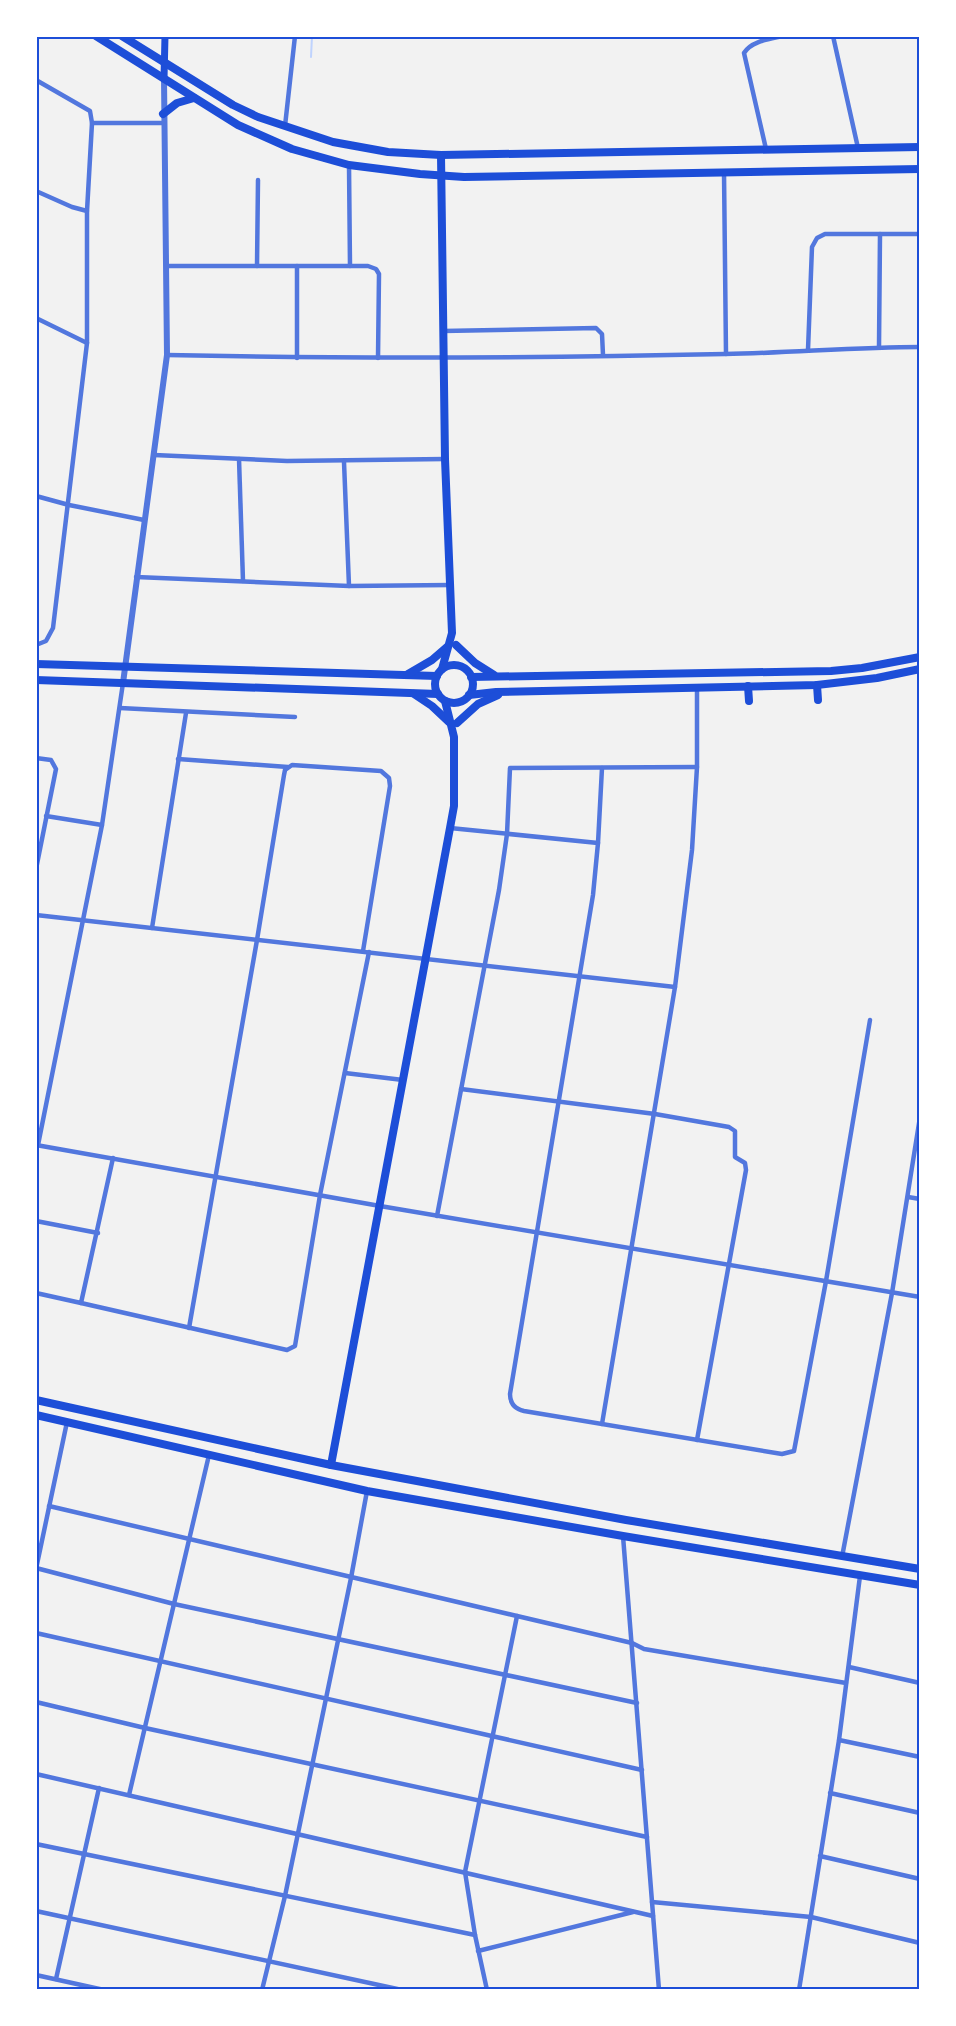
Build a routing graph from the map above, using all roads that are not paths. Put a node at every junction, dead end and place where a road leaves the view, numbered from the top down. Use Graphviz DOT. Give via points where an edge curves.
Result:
graph roads {
  1 [pos="96,36"];
  2 [pos="122,36"];
  3 [pos="165,36"];
  4 [pos="295,36"];
  5 [pos="783,36"];
  6 [pos="833,36"];
  7 [pos="165,63"];
  8 [pos="36,80"];
  9 [pos="164,80"];
  10 [pos="194,98"];
  11 [pos="164,119"];
  12 [pos="92,123"];
  13 [pos="285,126"];
  14 [pos="920,147"];
  15 [pos="858,148"];
  16 [pos="766,149"];
  17 [pos="441,155"];
  18 [pos="349,165"];
  19 [pos="920,170"];
  20 [pos="724,172"];
  21 [pos="442,176"];
  22 [pos="258,180"];
  23 [pos="38,191"];
  24 [pos="36,199"];
  25 [pos="87,211"];
  26 [pos="880,234"];
  27 [pos="920,234"];
  28 [pos="257,266"];
  29 [pos="297,266"];
  30 [pos="166,267"];
  31 [pos="350,267"];
  32 [pos="36,318"];
  33 [pos="443,330"];
  34 [pos="87,343"];
  35 [pos="879,347"];
  36 [pos="920,347"];
  37 [pos="808,350"];
  38 [pos="726,354"];
  39 [pos="167,355"];
  40 [pos="603,355"];
  41 [pos="444,357"];
  42 [pos="297,358"];
  43 [pos="378,358"];
  44 [pos="154,455"];
  45 [pos="239,459"];
  46 [pos="445,459"];
  47 [pos="344,462"];
  48 [pos="36,496"];
  49 [pos="69,505"];
  50 [pos="144,519"];
  51 [pos="136,577"];
  52 [pos="243,581"];
  53 [pos="451,585"];
  54 [pos="349,586"];
  55 [pos="36,645"];
  56 [pos="452,645"];
  57 [pos="920,657"];
  58 [pos="36,664"];
  59 [pos="124,667"];
  60 [pos="464,668"];
  61 [pos="920,669"];
  62 [pos="440,673"];
  63 [pos="404,675"];
  64 [pos="471,676"];
  65 [pos="497,677"];
  66 [pos="36,680"];
  67 [pos="123,683"];
  68 [pos="817,685"];
  69 [pos="748,686"];
  70 [pos="697,688"];
  71 [pos="506,692"];
  72 [pos="413,693"];
  73 [pos="438,694"];
  74 [pos="469,695"];
  75 [pos="818,700"];
  76 [pos="445,701"];
  77 [pos="748,701"];
  78 [pos="462,702"];
  79 [pos="120,708"];
  80 [pos="186,713"];
  81 [pos="295,717"];
  82 [pos="454,723"];
  83 [pos="36,758"];
  84 [pos="178,759"];
  85 [pos="288,767"];
  86 [pos="697,767"];
  87 [pos="602,768"];
  88 [pos="46,816"];
  89 [pos="102,825"];
  90 [pos="450,828"];
  91 [pos="507,834"];
  92 [pos="598,843"];
  93 [pos="36,869"];
  94 [pos="36,915"];
  95 [pos="83,921"];
  96 [pos="152,928"];
  97 [pos="258,940"];
  98 [pos="363,951"];
  99 [pos="369,952"];
  100 [pos="426,958"];
  101 [pos="484,965"];
  102 [pos="578,977"];
  103 [pos="675,987"];
  104 [pos="870,1020"];
  105 [pos="345,1073"];
  106 [pos="403,1080"];
  107 [pos="461,1089"];
  108 [pos="558,1102"];
  109 [pos="655,1114"];
  110 [pos="920,1117"];
  111 [pos="37,1145"];
  112 [pos="113,1158"];
  113 [pos="215,1177"];
  114 [pos="320,1195"];
  115 [pos="908,1197"];
  116 [pos="920,1199"];
  117 [pos="380,1206"];
  118 [pos="437,1216"];
  119 [pos="36,1221"];
  120 [pos="98,1233"];
  121 [pos="536,1233"];
  122 [pos="633,1249"];
  123 [pos="730,1265"];
  124 [pos="826,1281"];
  125 [pos="36,1293"];
  126 [pos="892,1293"];
  127 [pos="920,1297"];
  128 [pos="81,1303"];
  129 [pos="189,1328"];
  130 [pos="36,1400"];
  131 [pos="36,1415"];
  132 [pos="68,1422"];
  133 [pos="602,1424"];
  134 [pos="697,1440"];
  135 [pos="209,1455"];
  136 [pos="331,1466"];
  137 [pos="368,1491"];
  138 [pos="50,1506"];
  139 [pos="623,1536"];
  140 [pos="189,1539"];
  141 [pos="842,1557"];
  142 [pos="36,1569"];
  143 [pos="920,1569"];
  144 [pos="860,1576"];
  145 [pos="351,1578"];
  146 [pos="920,1585"];
  147 [pos="174,1604"];
  148 [pos="517,1616"];
  149 [pos="36,1633"];
  150 [pos="338,1640"];
  151 [pos="632,1643"];
  152 [pos="160,1661"];
  153 [pos="849,1666"];
  154 [pos="505,1676"];
  155 [pos="846,1683"];
  156 [pos="920,1683"];
  157 [pos="325,1698"];
  158 [pos="36,1702"];
  159 [pos="637,1703"];
  160 [pos="145,1728"];
  161 [pos="494,1736"];
  162 [pos="839,1740"];
  163 [pos="920,1757"];
  164 [pos="311,1763"];
  165 [pos="642,1770"];
  166 [pos="36,1774"];
  167 [pos="99,1788"];
  168 [pos="830,1793"];
  169 [pos="129,1795"];
  170 [pos="481,1800"];
  171 [pos="920,1813"];
  172 [pos="297,1834"];
  173 [pos="647,1838"];
  174 [pos="36,1844"];
  175 [pos="84,1854"];
  176 [pos="820,1856"];
  177 [pos="465,1872"];
  178 [pos="920,1879"];
  179 [pos="285,1896"];
  180 [pos="652,1902"];
  181 [pos="36,1911"];
  182 [pos="636,1911"];
  183 [pos="654,1916"];
  184 [pos="810,1917"];
  185 [pos="70,1919"];
  186 [pos="475,1935"];
  187 [pos="920,1943"];
  188 [pos="478,1951"];
  189 [pos="268,1961"];
  190 [pos="36,1975"];
  191 [pos="56,1979"];
  192 [pos="85,1988"];
  193 [pos="104,1990"];
  194 [pos="262,1990"];
  195 [pos="402,1990"];
  196 [pos="487,1990"];
  197 [pos="659,1990"];
  198 [pos="799,1990"];
  1 -- 9 [label="main road"];
  2 -- 7 [label="main road"];
  3 -- 7 [label="main road"];
  4 -- 13 [label="street"];
  5 -- 16 [label="street" via="750,46 744,56"];
  6 -- 15 [label="street"];
  7 -- 9 [label="main road"];
  7 -- 13 [label="main road" via="233,105"];
  8 -- 12 [label="street" via="90,111"];
  9 -- 10 [label="main road"];
  9 -- 11 [label="street"];
  10 -- 11 [label="main road" via="177,103"];
  10 -- 18 [label="main road" via="258,135"];
  11 -- 12 [label="street"];
  11 -- 30 [label="street"];
  12 -- 25 [label="street"];
  13 -- 17 [label="main road" via="368,149"];
  14 -- 15 [label="main road"];
  15 -- 16 [label="main road"];
  16 -- 17 [label="main road"];
  17 -- 21 [label="main road"];
  18 -- 21 [label="main road"];
  18 -- 31 [label="street"];
  19 -- 20 [label="main road"];
  20 -- 21 [label="main road"];
  20 -- 38 [label="street"];
  21 -- 33 [label="main road"];
  22 -- 28 [label="street"];
  23 -- 24 [label="street"];
  23 -- 25 [label="street"];
  25 -- 34 [label="street"];
  26 -- 27 [label="street"];
  26 -- 35 [label="street"];
  26 -- 37 [label="street" via="825,234 817,238"];
  28 -- 29 [label="street"];
  28 -- 30 [label="street"];
  29 -- 31 [label="street"];
  29 -- 42 [label="street"];
  30 -- 39 [label="street"];
  31 -- 43 [label="street" via="371,266 379,274"];
  32 -- 34 [label="street"];
  33 -- 40 [label="street" via="596,328 602,334"];
  33 -- 41 [label="main road"];
  34 -- 49 [label="street"];
  35 -- 36 [label="street"];
  35 -- 37 [label="street"];
  37 -- 38 [label="street"];
  38 -- 40 [label="street"];
  39 -- 42 [label="street"];
  39 -- 44 [label="street"];
  40 -- 41 [label="street"];
  41 -- 43 [label="street"];
  41 -- 46 [label="main road"];
  42 -- 43 [label="street"];
  44 -- 45 [label="street"];
  44 -- 50 [label="street"];
  45 -- 47 [label="street"];
  45 -- 52 [label="street"];
  46 -- 47 [label="street"];
  46 -- 53 [label="main road"];
  47 -- 54 [label="street"];
  48 -- 49 [label="street"];
  49 -- 50 [label="street"];
  49 -- 55 [label="street" via="54,628 46,641"];
  50 -- 51 [label="street"];
  51 -- 52 [label="street"];
  51 -- 59 [label="street"];
  52 -- 54 [label="street"];
  53 -- 54 [label="street"];
  53 -- 56 [label="main road"];
  56 -- 60 [label="main road"];
  56 -- 62 [label="main road"];
  56 -- 63 [label="main road"];
  56 -- 65 [label="main road"];
  57 -- 65 [label="main road" via="831,671"];
  58 -- 59 [label="main road"];
  59 -- 63 [label="main road"];
  59 -- 67 [label="street"];
  60 -- 62 [label="main road" via="453,666"];
  60 -- 64 [label="main road"];
  61 -- 68 [label="main road"];
  62 -- 63 [label="main road"];
  62 -- 73 [label="main road" via="435,688"];
  64 -- 65 [label="main road"];
  64 -- 74 [label="main road" via="473,686"];
  66 -- 67 [label="main road"];
  67 -- 72 [label="main road"];
  67 -- 79 [label="street"];
  68 -- 69 [label="main road"];
  68 -- 75 [label="main road"];
  69 -- 70 [label="main road"];
  69 -- 77 [label="main road"];
  70 -- 71 [label="main road"];
  70 -- 86 [label="street"];
  71 -- 74 [label="main road"];
  71 -- 82 [label="main road" via="478,704"];
  72 -- 73 [label="main road"];
  72 -- 82 [label="main road"];
  73 -- 76 [label="main road"];
  74 -- 78 [label="main road"];
  76 -- 78 [label="main road"];
  76 -- 82 [label="main road"];
  78 -- 82 [label="main road"];
  79 -- 80 [label="street"];
  79 -- 89 [label="street"];
  80 -- 81 [label="street"];
  80 -- 84 [label="street"];
  82 -- 90 [label="main road" via="454,806"];
  83 -- 88 [label="street" via="51,760 56,769"];
  84 -- 85 [label="street"];
  84 -- 96 [label="street"];
  85 -- 97 [label="street"];
  85 -- 98 [label="street" via="296,764 377,771 389,778"];
  86 -- 87 [label="street"];
  86 -- 103 [label="street" via="692,850"];
  87 -- 91 [label="street" via="510,768"];
  87 -- 92 [label="street"];
  88 -- 89 [label="street"];
  88 -- 93 [label="street"];
  89 -- 95 [label="street"];
  90 -- 91 [label="street"];
  90 -- 100 [label="main road"];
  91 -- 92 [label="street"];
  91 -- 101 [label="street"];
  92 -- 102 [label="street"];
  94 -- 95 [label="street"];
  95 -- 96 [label="street"];
  95 -- 111 [label="street"];
  96 -- 97 [label="street"];
  97 -- 98 [label="street"];
  97 -- 113 [label="street"];
  98 -- 99 [label="street"];
  99 -- 100 [label="street"];
  99 -- 105 [label="street"];
  100 -- 101 [label="street"];
  100 -- 106 [label="main road"];
  101 -- 102 [label="street"];
  101 -- 107 [label="street"];
  102 -- 103 [label="street"];
  102 -- 108 [label="street"];
  103 -- 109 [label="street"];
  104 -- 124 [label="street"];
  105 -- 106 [label="street"];
  105 -- 114 [label="street"];
  106 -- 117 [label="main road"];
  107 -- 108 [label="street"];
  107 -- 118 [label="street"];
  108 -- 109 [label="street"];
  108 -- 121 [label="street"];
  109 -- 122 [label="street"];
  109 -- 123 [label="street" via="735,1131 735,1157 747,1166"];
  110 -- 115 [label="street"];
  111 -- 112 [label="street"];
  112 -- 113 [label="street"];
  112 -- 120 [label="street"];
  113 -- 114 [label="street"];
  113 -- 129 [label="street"];
  114 -- 117 [label="street"];
  114 -- 129 [label="street" via="295,1346 287,1350"];
  115 -- 116 [label="street"];
  115 -- 126 [label="street"];
  117 -- 118 [label="street"];
  117 -- 136 [label="main road"];
  118 -- 121 [label="street"];
  119 -- 120 [label="street"];
  120 -- 128 [label="street"];
  121 -- 122 [label="street"];
  121 -- 133 [label="street" via="511,1402 520,1410"];
  122 -- 123 [label="street"];
  122 -- 133 [label="street"];
  123 -- 124 [label="street"];
  123 -- 134 [label="street"];
  124 -- 126 [label="street"];
  124 -- 134 [label="street" via="794,1451 782,1454"];
  125 -- 128 [label="street"];
  126 -- 127 [label="street"];
  126 -- 141 [label="street"];
  128 -- 129 [label="street"];
  130 -- 136 [label="highway"];
  131 -- 132 [label="highway"];
  132 -- 135 [label="highway"];
  132 -- 138 [label="street"];
  133 -- 134 [label="street"];
  135 -- 137 [label="highway"];
  135 -- 140 [label="street"];
  136 -- 141 [label="highway"];
  137 -- 139 [label="highway"];
  137 -- 145 [label="street"];
  138 -- 140 [label="street"];
  138 -- 142 [label="street"];
  139 -- 144 [label="highway"];
  139 -- 151 [label="street"];
  140 -- 145 [label="street"];
  140 -- 147 [label="street"];
  141 -- 143 [label="highway"];
  142 -- 147 [label="street"];
  144 -- 146 [label="highway"];
  144 -- 153 [label="street"];
  145 -- 148 [label="street"];
  145 -- 150 [label="street"];
  147 -- 150 [label="street"];
  147 -- 152 [label="street"];
  148 -- 151 [label="street"];
  148 -- 154 [label="street"];
  149 -- 152 [label="street"];
  150 -- 154 [label="street"];
  150 -- 157 [label="street"];
  151 -- 155 [label="street" via="644,1649"];
  151 -- 159 [label="street"];
  152 -- 157 [label="street"];
  152 -- 160 [label="street"];
  153 -- 155 [label="street"];
  153 -- 156 [label="street"];
  154 -- 159 [label="street"];
  154 -- 161 [label="street"];
  155 -- 162 [label="street"];
  157 -- 161 [label="street"];
  157 -- 164 [label="street"];
  158 -- 160 [label="street"];
  159 -- 165 [label="street"];
  160 -- 164 [label="street"];
  160 -- 169 [label="street"];
  161 -- 165 [label="street"];
  161 -- 170 [label="street"];
  162 -- 163 [label="street"];
  162 -- 168 [label="street"];
  164 -- 170 [label="street"];
  164 -- 172 [label="street"];
  165 -- 173 [label="street"];
  166 -- 167 [label="street"];
  167 -- 169 [label="street"];
  167 -- 175 [label="street"];
  168 -- 171 [label="street"];
  168 -- 176 [label="street"];
  169 -- 172 [label="street"];
  170 -- 173 [label="street"];
  170 -- 177 [label="street"];
  172 -- 177 [label="street"];
  172 -- 179 [label="street"];
  173 -- 180 [label="street"];
  174 -- 175 [label="street"];
  175 -- 179 [label="street"];
  175 -- 185 [label="street"];
  176 -- 178 [label="street"];
  176 -- 184 [label="street"];
  177 -- 182 [label="street"];
  177 -- 186 [label="street"];
  179 -- 186 [label="street"];
  179 -- 189 [label="street"];
  180 -- 183 [label="street"];
  180 -- 184 [label="street"];
  181 -- 185 [label="street"];
  182 -- 183 [label="street"];
  182 -- 188 [label="street"];
  183 -- 197 [label="street"];
  184 -- 187 [label="street"];
  184 -- 198 [label="street"];
  185 -- 189 [label="street"];
  185 -- 191 [label="street"];
  186 -- 188 [label="street"];
  188 -- 196 [label="street"];
  189 -- 194 [label="street"];
  189 -- 195 [label="street"];
  190 -- 191 [label="street"];
  191 -- 192 [label="street"];
  192 -- 193 [label="street"];
}
